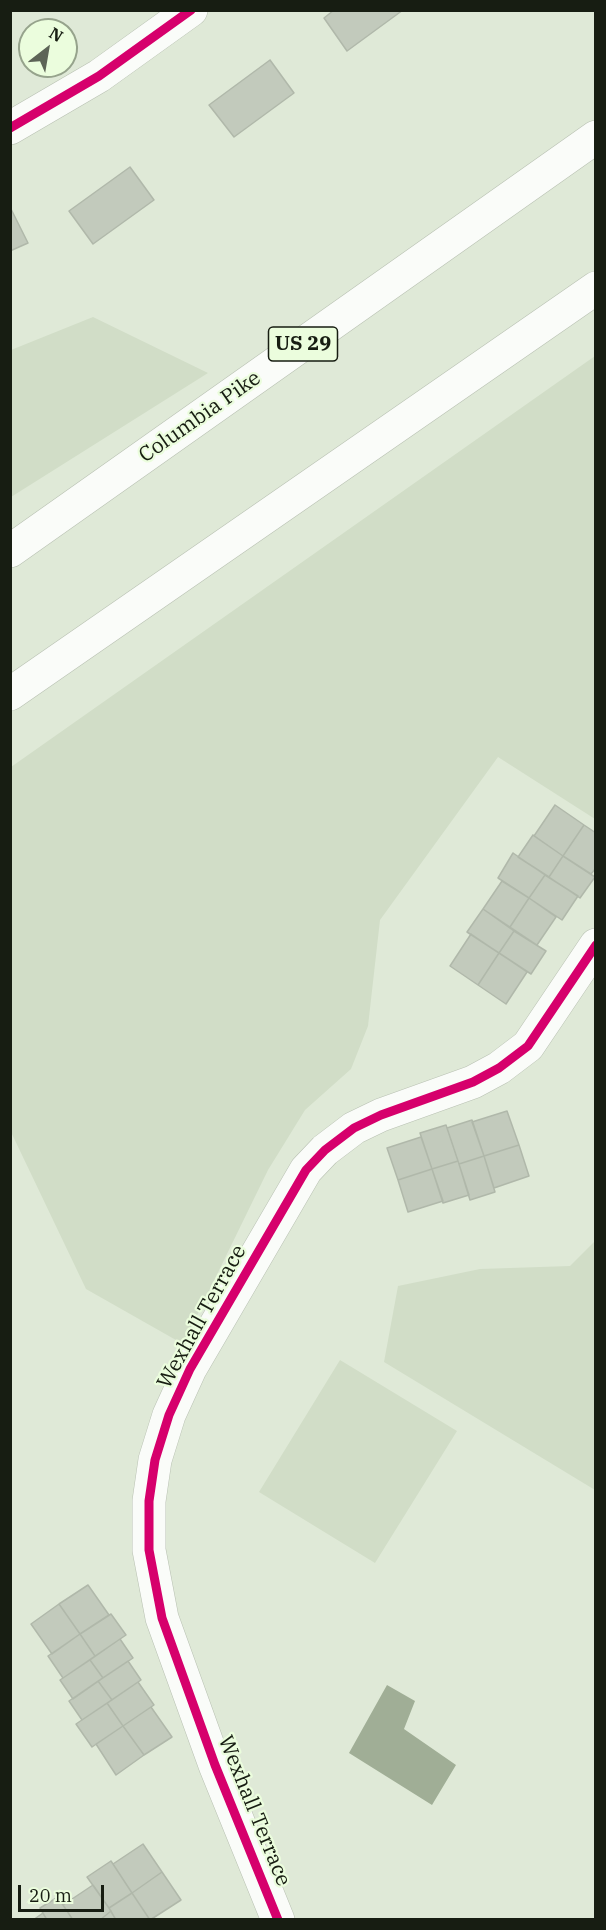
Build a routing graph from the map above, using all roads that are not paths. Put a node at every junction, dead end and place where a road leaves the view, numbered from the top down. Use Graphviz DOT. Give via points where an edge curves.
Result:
graph roads {
  1 [pos="191,10"];
  2 [pos="10,128"];
  3 [pos="596,136"];
  4 [pos="596,288"];
  5 [pos="10,551"];
  6 [pos="10,694"];
  7 [pos="596,945"];
  8 [pos="278,1920"];
  1 -- 2 [label="main road" via="99,76"];
  3 -- 5 [label="main road, Columbia Pike / US 29"];
  4 -- 6 [label="main road"];
  7 -- 8 [label="main road, Wexhall Terrace" via="528,1046 473,1082 354,1128 306,1170 190,1369 166,1426 155,1460 149,1501 149,1550 162,1618 215,1765"];
}
